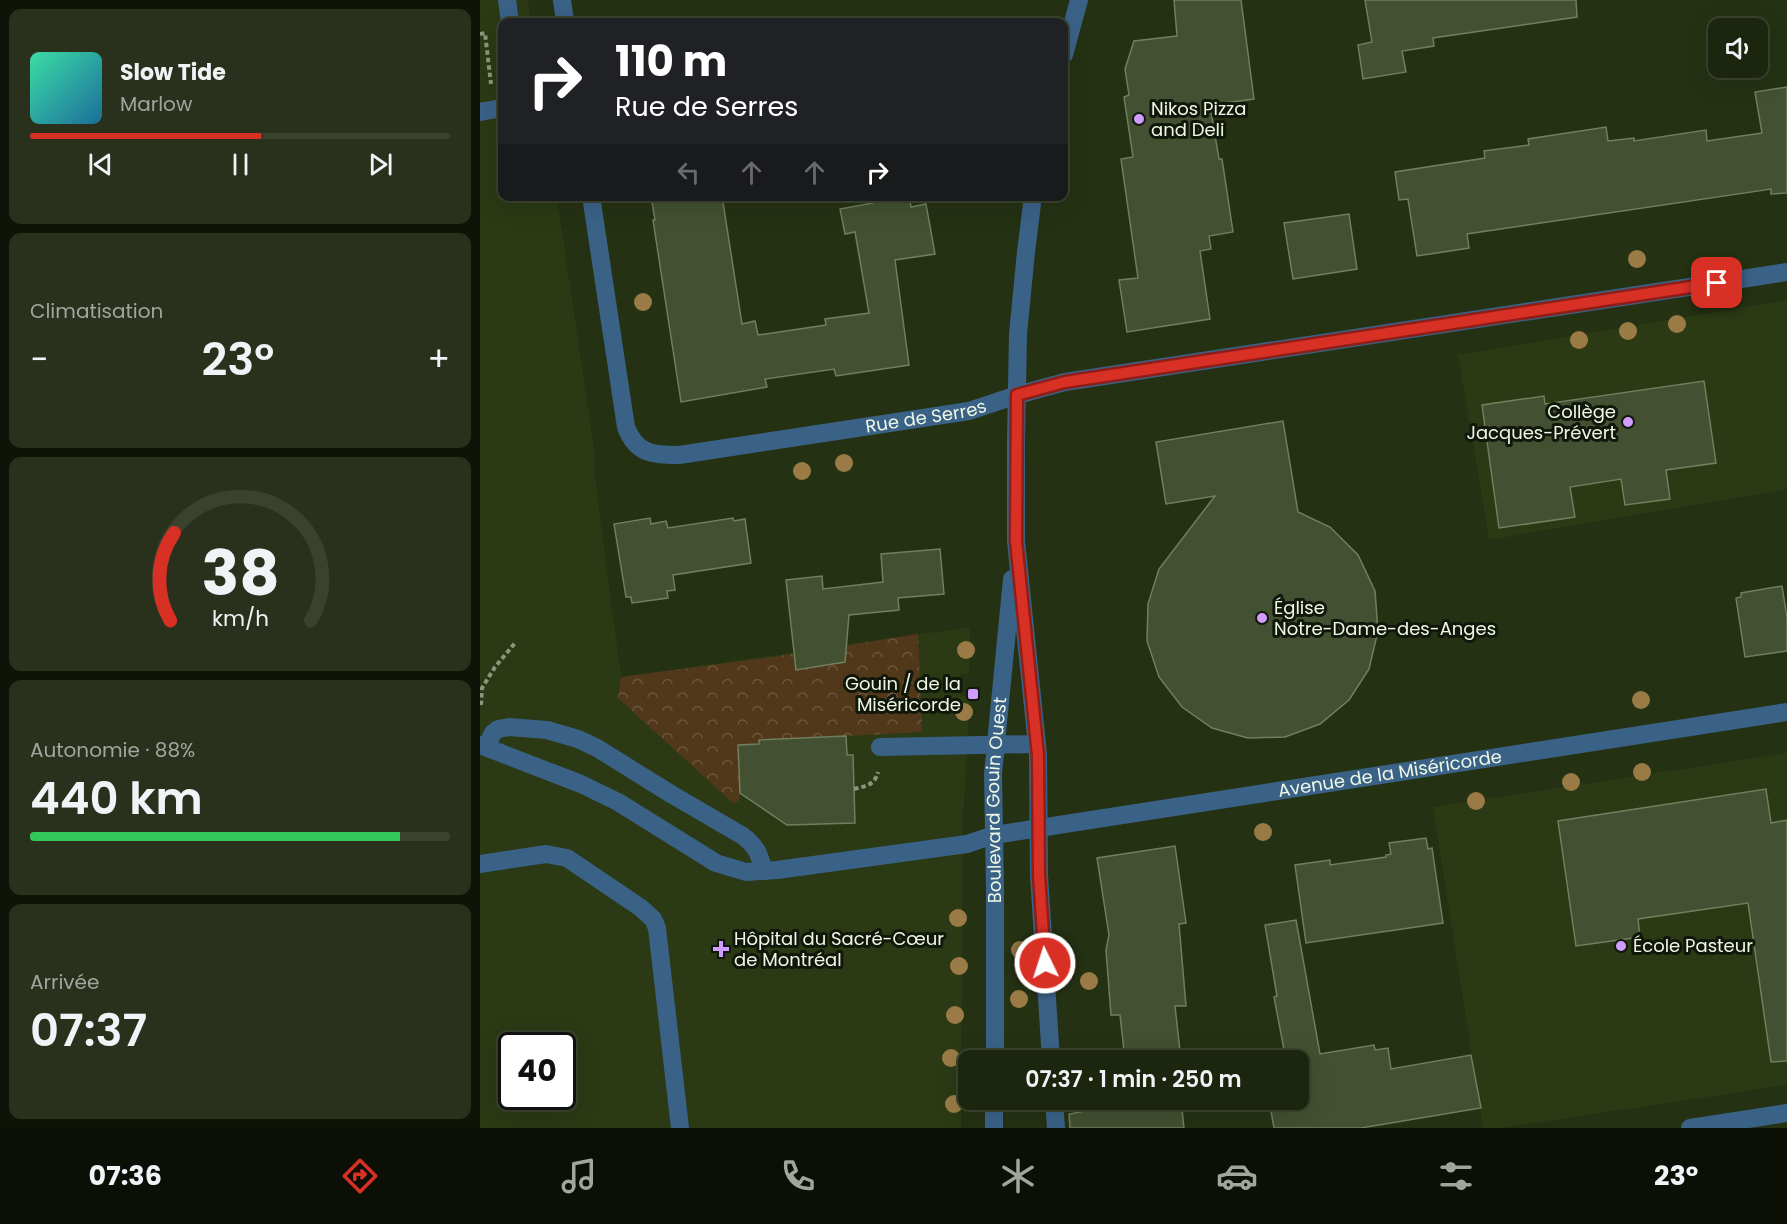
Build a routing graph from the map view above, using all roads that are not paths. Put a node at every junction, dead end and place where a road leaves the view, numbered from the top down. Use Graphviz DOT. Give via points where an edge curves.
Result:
graph roads {
  1 [pos="507,0"];
  2 [pos="562,0"];
  3 [pos="1079,0"];
  4 [pos="509,18"];
  5 [pos="564,18"];
  6 [pos="1068,40"];
  7 [pos="498,109"];
  8 [pos="480,112"];
  9 [pos="592,201"];
  10 [pos="1032,201"];
  11 [pos="1787,272"];
  12 [pos="1017,395"];
  13 [pos="1016,541"];
  14 [pos="1787,712"];
  15 [pos="996,744"];
  16 [pos="1037,744"];
  17 [pos="483,746"];
  18 [pos="880,747"];
  19 [pos="1039,829"];
  20 [pos="994,835"];
  21 [pos="480,864"];
  22 [pos="764,871"];
  23 [pos="994,1050"];
  24 [pos="1051,1050"];
  25 [pos="994,1110"];
  26 [pos="1055,1110"];
  27 [pos="1787,1113"];
  28 [pos="680,1128"];
  29 [pos="994,1128"];
  30 [pos="1056,1128"];
  31 [pos="1690,1128"];
  1 -- 4 [label="street"];
  2 -- 5 [label="street"];
  3 -- 6 [label="street"];
  7 -- 8 [label="street"];
  9 -- 12 [label="street, Rue de Serres" via="622,410 630,438 643,450 679,455 969,411"];
  10 -- 12 [label="street, Boulevard Gouin Ouest" via="1018,334"];
  11 -- 12 [label="street, Rue de Serres" via="1065,382"];
  12 -- 13 [label="street, Boulevard Gouin Ouest"];
  13 -- 15 [label="street, Boulevard Gouin Ouest"];
  13 -- 16 [label="street, Boulevard Gouin Ouest"];
  14 -- 19 [label="street, Avenue de la Miséricorde"];
  15 -- 16 [label="street"];
  15 -- 18 [label="street"];
  15 -- 20 [label="street, Boulevard Gouin Ouest"];
  16 -- 19 [label="street, Boulevard Gouin Ouest"];
  17 -- 22 [label="street, Avenue de la Miséricorde" via="591,788 716,863 746,872"];
  17 -- 22 [label="street" via="498,729 509,727 546,730 597,747 743,836 758,852"];
  19 -- 20 [label="street, Avenue de la Miséricorde"];
  19 -- 24 [label="street, Boulevard Gouin Ouest"];
  20 -- 22 [label="street, Avenue de la Miséricorde" via="967,844"];
  20 -- 23 [label="street, Boulevard Gouin Ouest"];
  21 -- 28 [label="street" via="546,854 567,858 653,919"];
  25 -- 29 [label="street"];
  26 -- 30 [label="street"];
  27 -- 31 [label="street"];
}
